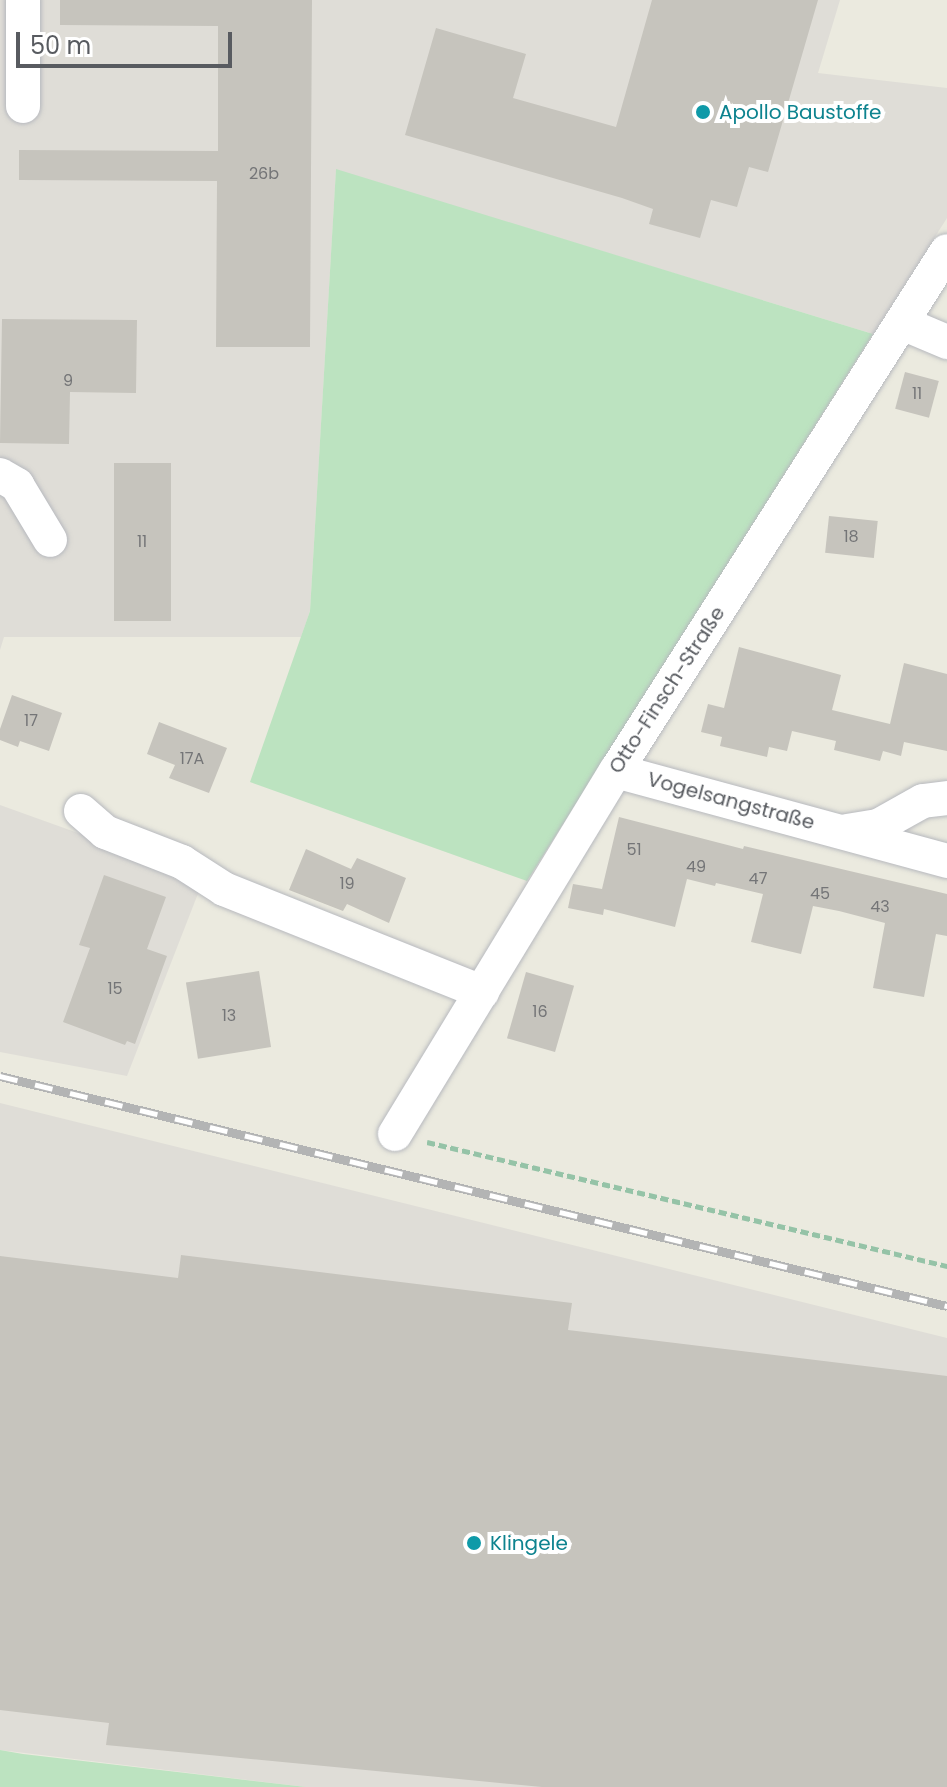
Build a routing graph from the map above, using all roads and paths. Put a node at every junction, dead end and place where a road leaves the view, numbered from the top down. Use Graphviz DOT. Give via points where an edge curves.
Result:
graph roads {
  1 [pos="23,0"];
  2 [pos="23,106"];
  3 [pos="947,251"];
  4 [pos="902,323"];
  5 [pos="947,342"];
  6 [pos="0,475"];
  7 [pos="50,540"];
  8 [pos="616,771"];
  9 [pos="947,798"];
  10 [pos="81,811"];
  11 [pos="846,831"];
  12 [pos="947,861"];
  13 [pos="482,992"];
  14 [pos="395,1134"];
  15 [pos="947,1266"];
  1 -- 2 [label="street"];
  3 -- 4 [label="street, Otto-Finsch-Straße"];
  4 -- 5 [label="street"];
  4 -- 8 [label="street, Otto-Finsch-Straße"];
  6 -- 7 [label="street" via="17,485"];
  8 -- 11 [label="street, Vogelsangstraße"];
  8 -- 13 [label="street, Otto-Finsch-Straße"];
  9 -- 11 [label="street, Vogelsangstraße" via="923,801 878,826"];
  10 -- 13 [label="street" via="105,832 182,862 224,889"];
  11 -- 12 [label="street, Vogelsangstraße"];
  13 -- 14 [label="street, Otto-Finsch-Straße"];
  14 -- 15 [label="path"];
}
